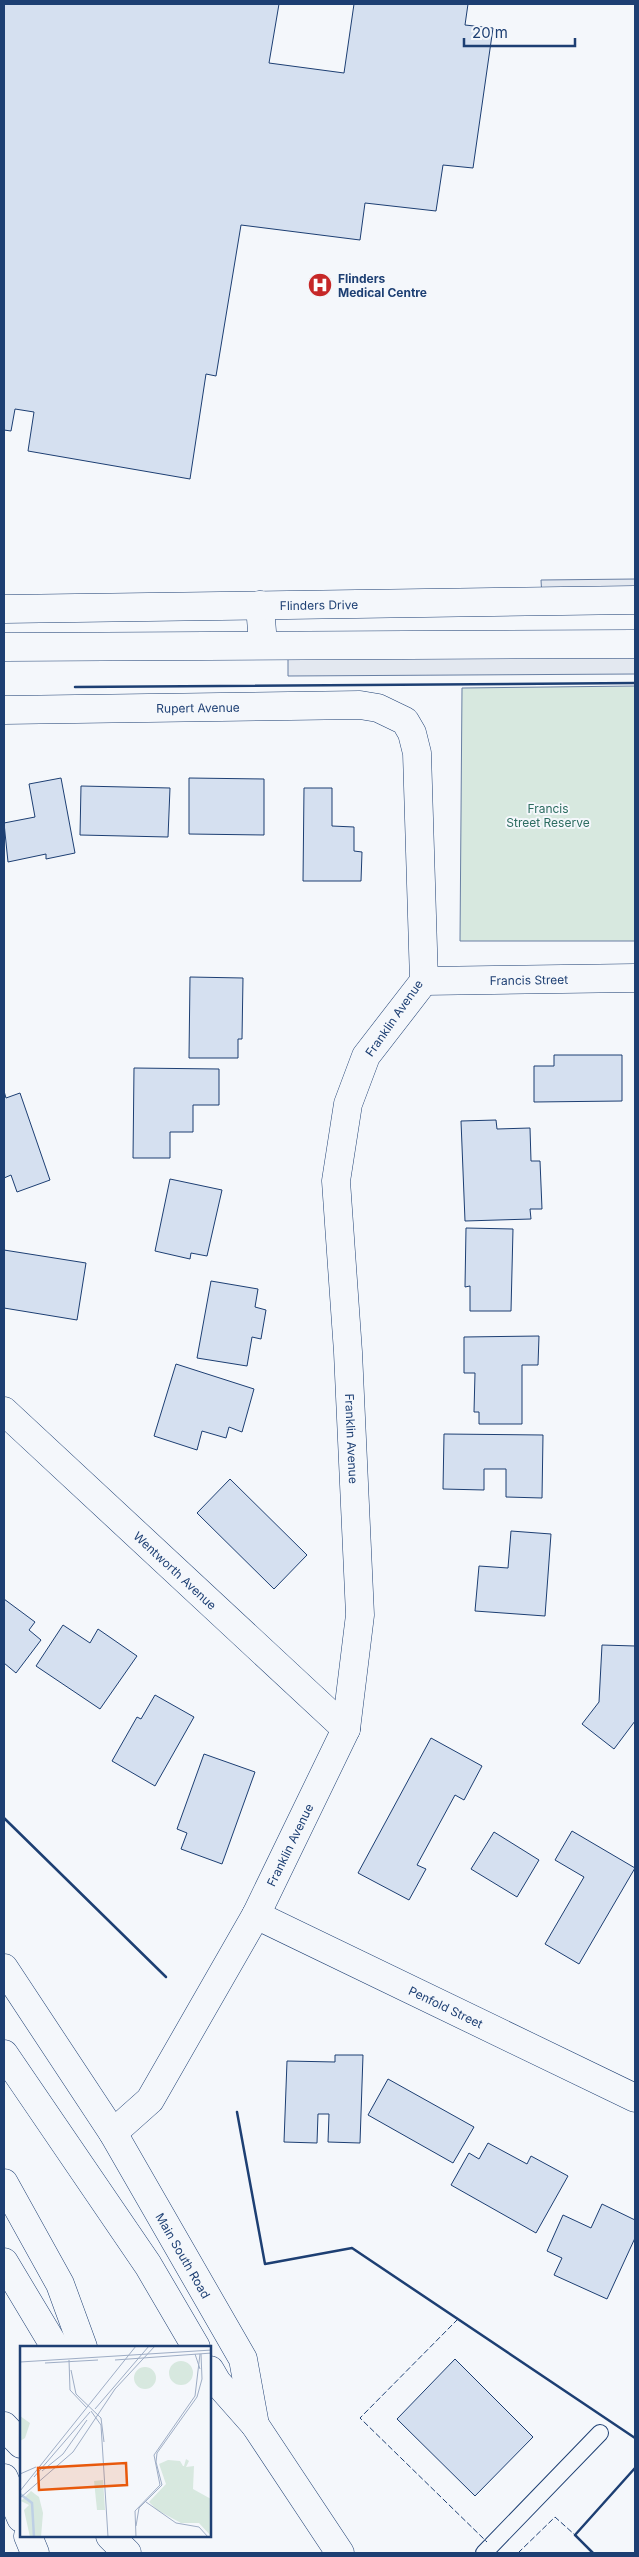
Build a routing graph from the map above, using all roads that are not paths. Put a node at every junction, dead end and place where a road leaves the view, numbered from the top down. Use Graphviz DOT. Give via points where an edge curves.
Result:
graph roads {
  1 [pos="635,600"];
  2 [pos="260,605"];
  3 [pos="4,609"];
  4 [pos="635,644"];
  5 [pos="263,645"];
  6 [pos="4,647"];
  7 [pos="4,710"];
  8 [pos="391,713"];
  9 [pos="635,978"];
  10 [pos="424,981"];
  11 [pos="4,1411"];
  12 [pos="346,1729"];
  13 [pos="256,1915"];
  14 [pos="4,1968"];
  15 [pos="4,2054"];
  16 [pos="635,2098"];
  17 [pos="113,2133"];
  18 [pos="4,2183"];
  19 [pos="4,2262"];
  20 [pos="53,2346"];
  21 [pos="83,2346"];
  22 [pos="195,2346"];
  23 [pos="211,2372"];
  24 [pos="255,2425"];
  25 [pos="4,2426"];
  26 [pos="600,2432"];
  27 [pos="20,2443"];
  28 [pos="4,2478"];
  29 [pos="20,2516"];
  30 [pos="28,2537"];
  31 [pos="111,2537"];
  32 [pos="137,2537"];
  33 [pos="35,2553"];
  34 [pos="128,2553"];
  35 [pos="143,2553"];
  36 [pos="340,2553"];
  37 [pos="484,2553"];
  1 -- 2 [label="main road, Flinders Drive"];
  2 -- 3 [label="main road, Flinders Drive"];
  2 -- 5 [label="main road"];
  4 -- 5 [label="main road"];
  5 -- 6 [label="main road"];
  7 -- 8 [label="main road, Rupert Avenue" via="360,705"];
  8 -- 10 [label="main road, Franklin Avenue" via="406,721 417,753"];
  9 -- 10 [label="main road, Francis Street"];
  10 -- 12 [label="main road, Franklin Avenue" via="366,1056 348,1104 336,1181 360,1615"];
  11 -- 12 [label="main road, Wentworth Avenue"];
  12 -- 13 [label="main road, Franklin Avenue"];
  13 -- 16 [label="main road, Penfold Street"];
  13 -- 17 [label="main road, Franklin Avenue" via="150,2100"];
  14 -- 17 [label="main road, Main South Road"];
  15 -- 22 [label="main road" via="148,2265"];
  17 -- 24 [label="main road, Main South Road" via="243,2359"];
  18 -- 21 [label="main road" via="60,2284"];
  19 -- 20 [label="main road"];
  23 -- 24 [label="main road"];
  24 -- 36 [label="main road, Main South Road"];
  25 -- 27 [label="main road"];
  26 -- 37 [label="lane"];
  28 -- 29 [label="main road"];
  30 -- 33 [label="main road"];
  31 -- 34 [label="main road"];
  32 -- 35 [label="main road"];
}
